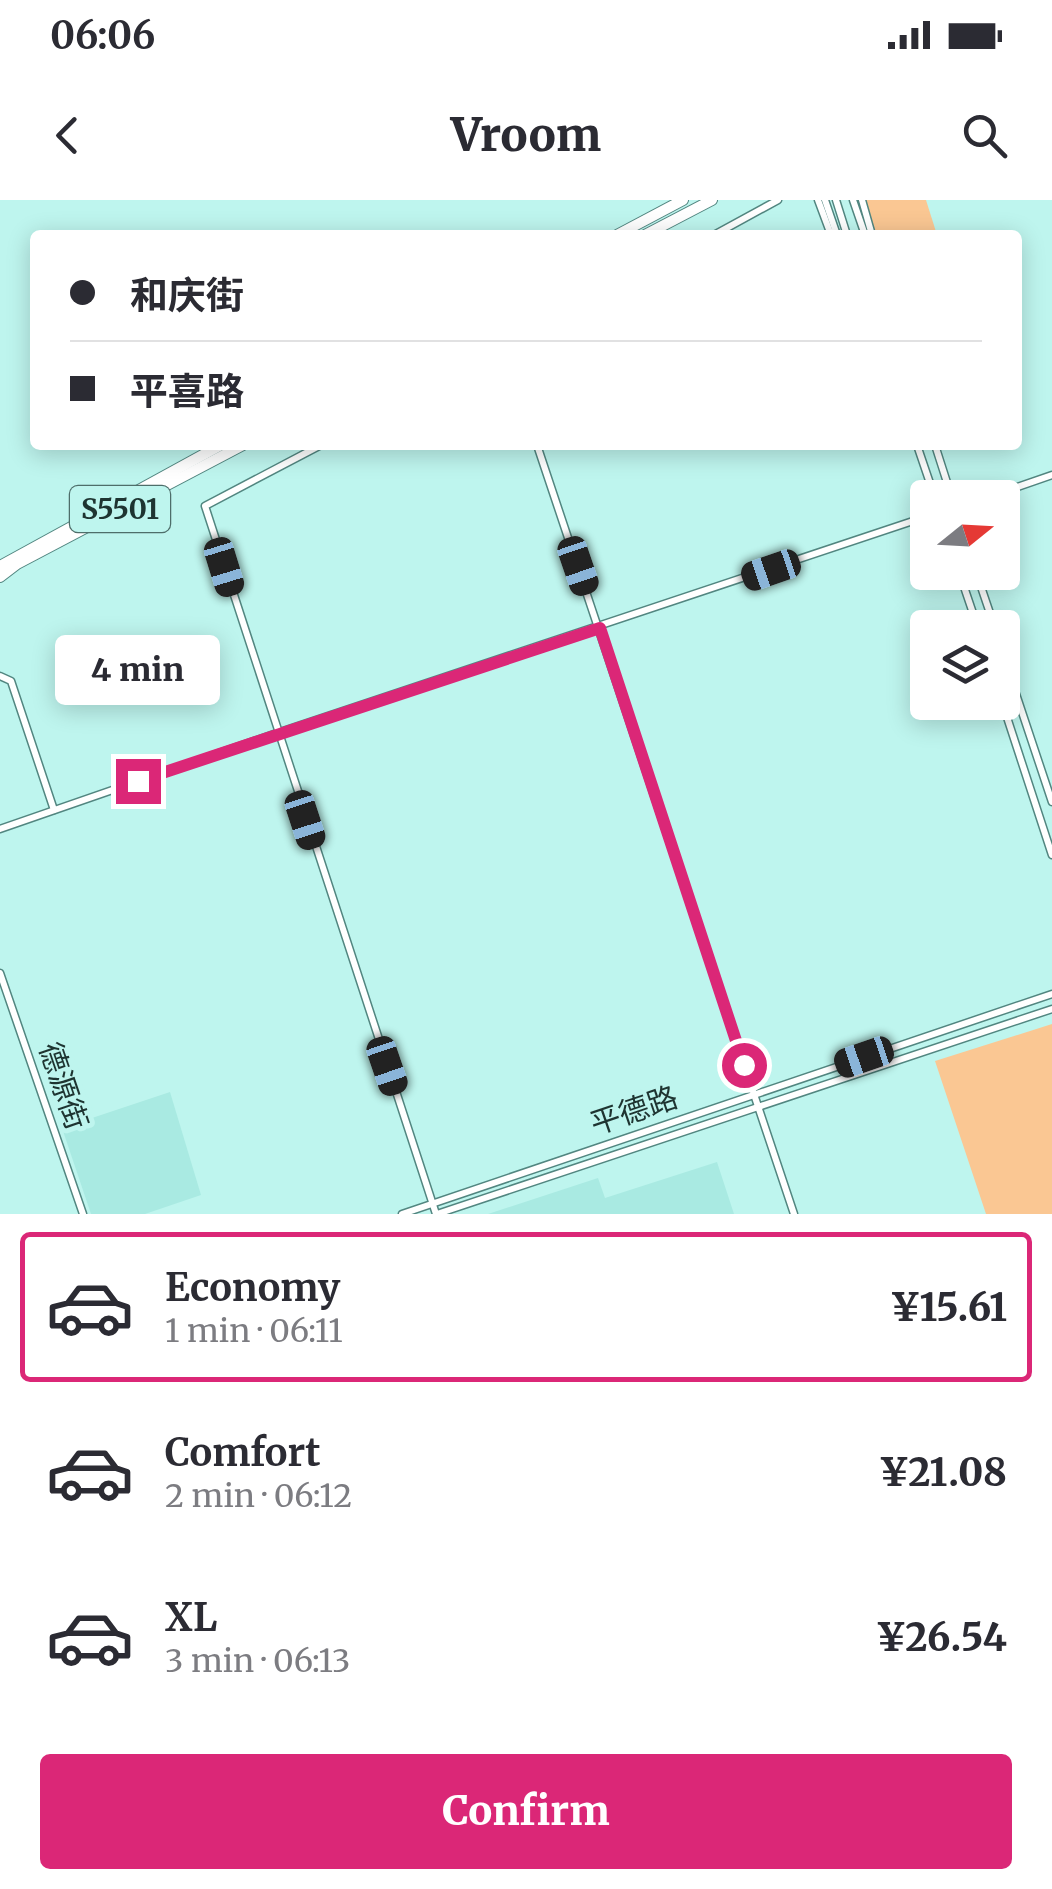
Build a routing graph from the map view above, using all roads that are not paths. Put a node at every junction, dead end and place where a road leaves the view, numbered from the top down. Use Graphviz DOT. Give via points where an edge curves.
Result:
graph roads {
  1 [pos="683,200"];
  2 [pos="712,200"];
  3 [pos="778,200"];
  4 [pos="822,200"];
  5 [pos="836,200"];
  6 [pos="854,200"];
  7 [pos="862,200"];
  8 [pos="626,230"];
  9 [pos="655,230"];
  10 [pos="723,230"];
  11 [pos="832,230"];
  12 [pos="845,230"];
  13 [pos="867,230"];
  14 [pos="868,230"];
  15 [pos="212,450"];
  16 [pos="233,450"];
  17 [pos="312,450"];
  18 [pos="539,450"];
  19 [pos="918,450"];
  20 [pos="936,450"];
  21 [pos="1052,476"];
  22 [pos="928,480"];
  23 [pos="946,480"];
  24 [pos="1020,487"];
  25 [pos="910,522"];
  26 [pos="0,566"];
  27 [pos="0,577"];
  28 [pos="600,628"];
  29 [pos="0,676"];
  30 [pos="1020,706"];
  31 [pos="1008,720"];
  32 [pos="276,732"];
  33 [pos="1052,802"];
  34 [pos="54,810"];
  35 [pos="0,828"];
  36 [pos="1052,855"];
  37 [pos="0,972"];
  38 [pos="1052,994"];
  39 [pos="1052,1009"];
  40 [pos="754,1094"];
  41 [pos="759,1109"];
  42 [pos="432,1204"];
  43 [pos="83,1214"];
  44 [pos="402,1214"];
  45 [pos="436,1214"];
  46 [pos="794,1214"];
  1 -- 8 [label="highway"];
  2 -- 9 [label="highway"];
  3 -- 10 [label="street"];
  4 -- 11 [label="street"];
  5 -- 12 [label="street"];
  6 -- 13 [label="street"];
  7 -- 14 [label="street"];
  15 -- 26 [label="highway, S5501"];
  16 -- 27 [label="highway, S5501"];
  17 -- 32 [label="street" via="205,506"];
  18 -- 28 [label="street"];
  19 -- 22 [label="street"];
  20 -- 23 [label="street"];
  21 -- 24 [label="street"];
  25 -- 28 [label="street"];
  28 -- 32 [label="street"];
  28 -- 40 [label="street"];
  29 -- 34 [label="street" via="11,681"];
  30 -- 33 [label="street"];
  31 -- 36 [label="street"];
  32 -- 34 [label="street"];
  32 -- 42 [label="street"];
  34 -- 35 [label="street"];
  37 -- 43 [label="street, 德源街"];
  38 -- 40 [label="street, 平德路"];
  39 -- 41 [label="street, 平德路"];
  40 -- 41 [label="street"];
  40 -- 42 [label="street, 平德路"];
  41 -- 45 [label="street, 平德路"];
  41 -- 46 [label="street"];
  42 -- 44 [label="street, 平德路"];
  42 -- 45 [label="street"];
}
